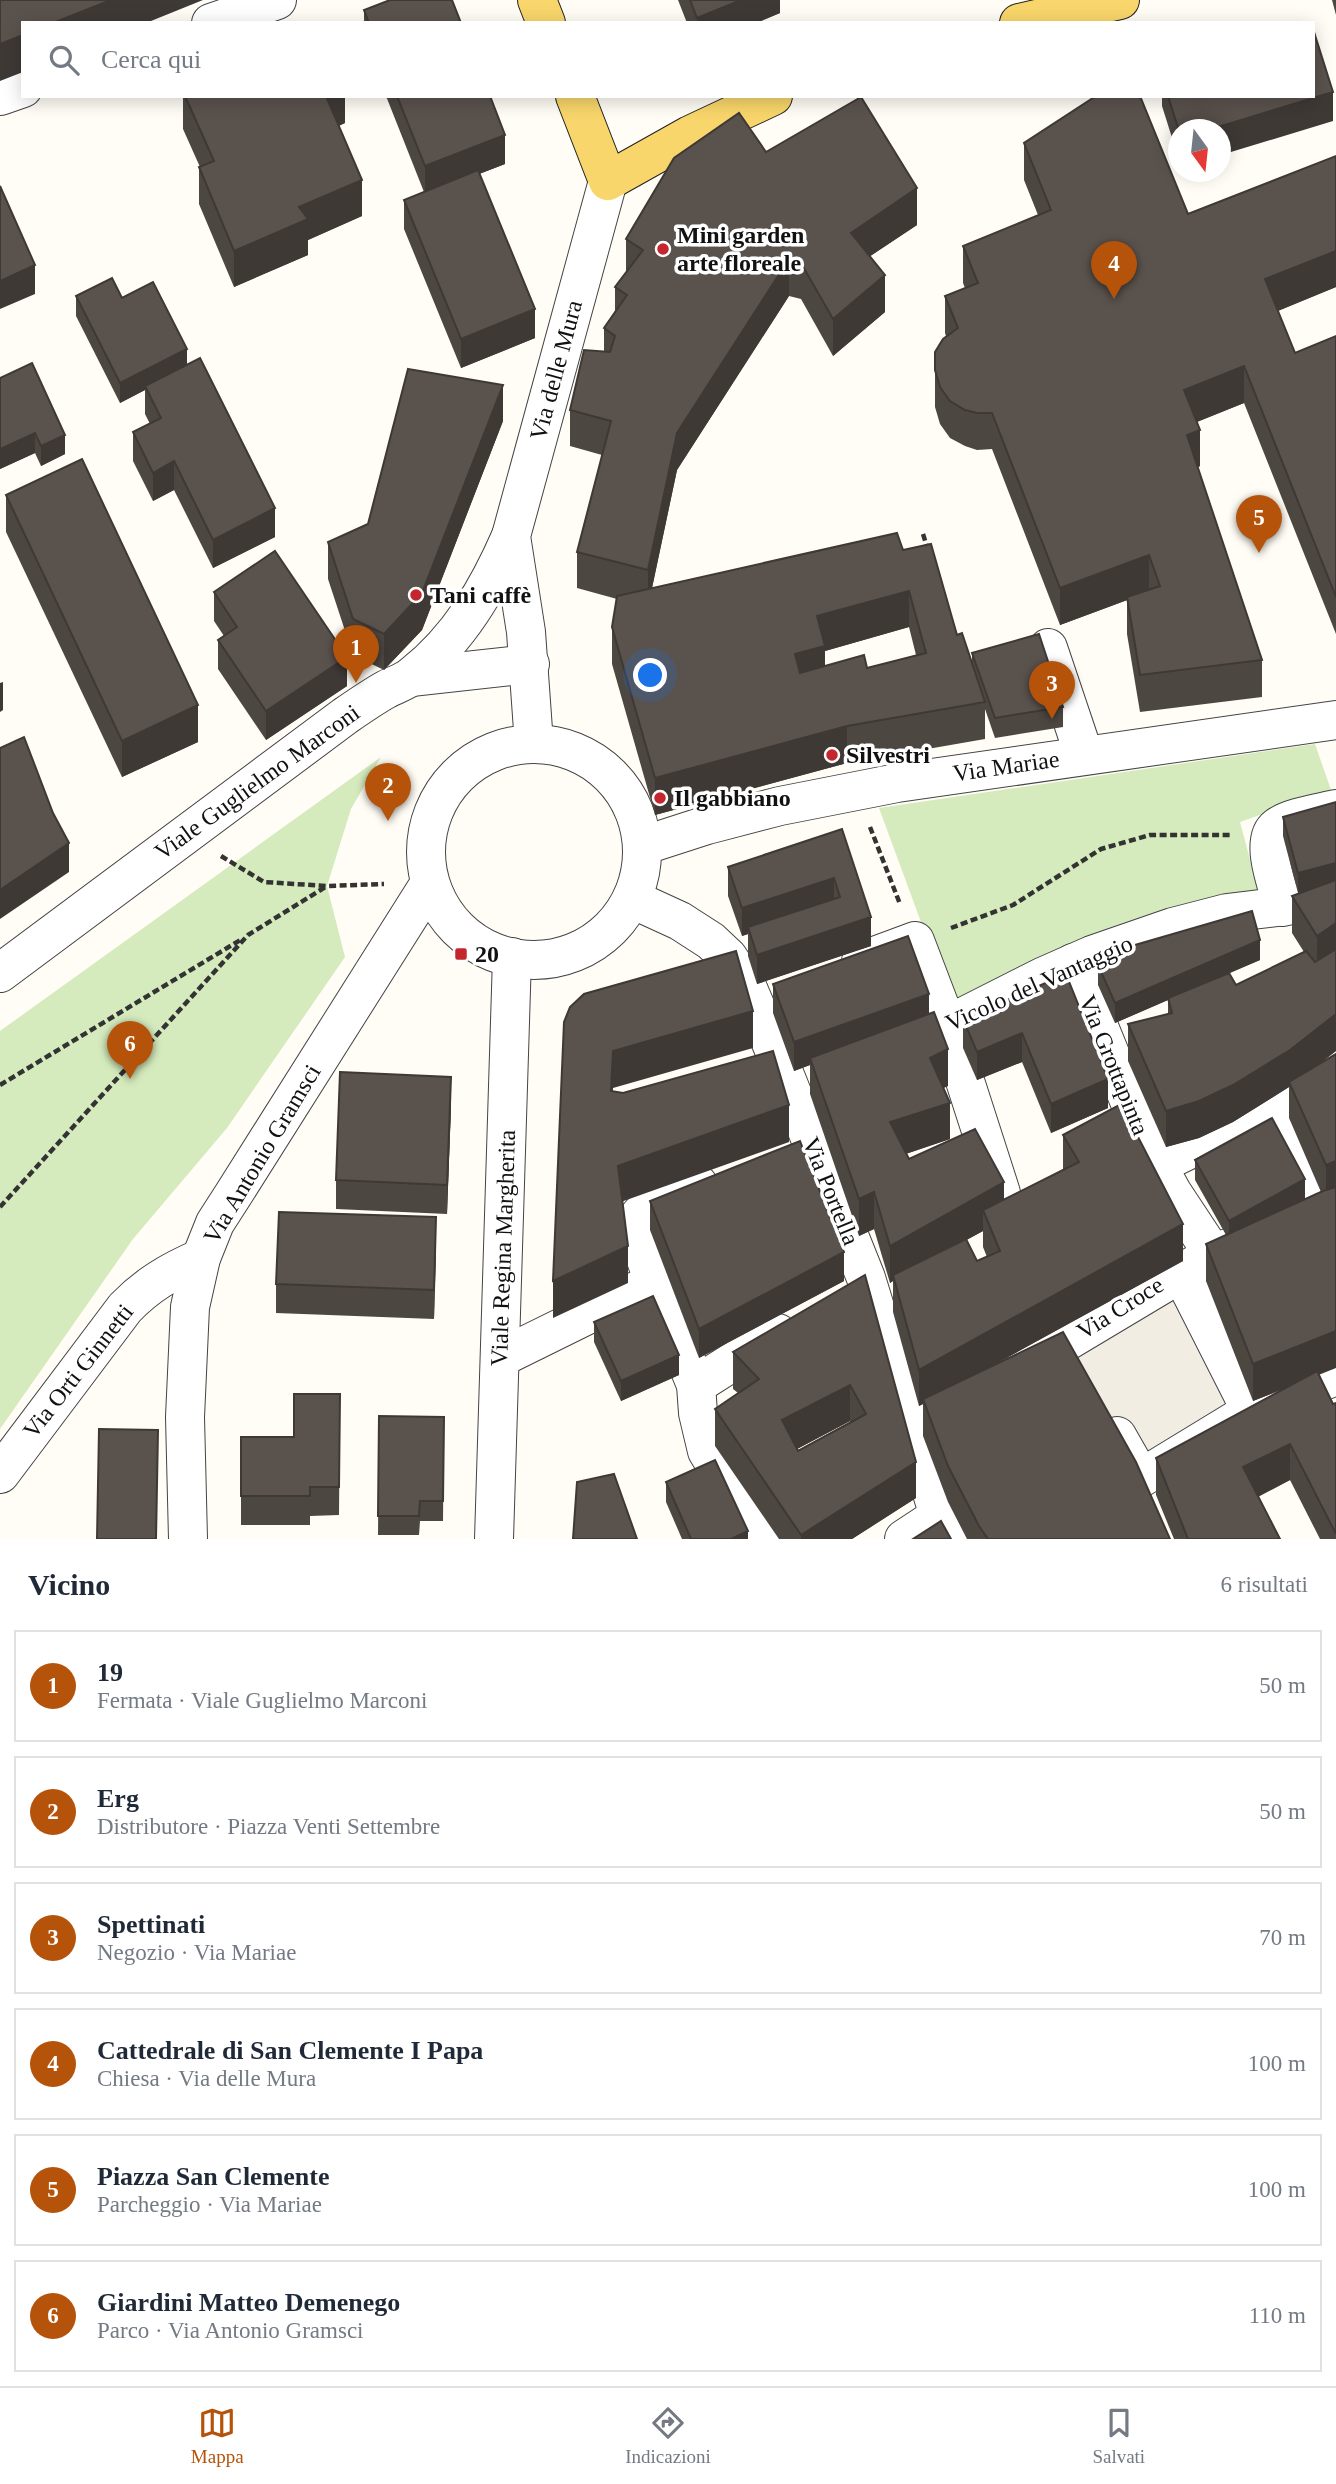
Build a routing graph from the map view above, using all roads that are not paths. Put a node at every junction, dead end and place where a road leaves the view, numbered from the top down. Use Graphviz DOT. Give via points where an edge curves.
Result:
graph roads {
  1 [pos="276,0"];
  2 [pos="537,0"];
  3 [pos="1120,0"];
  4 [pos="217,21"];
  5 [pos="544,21"];
  6 [pos="1028,21"];
  7 [pos="21,89"];
  8 [pos="0,96"];
  9 [pos="576,98"];
  10 [pos="769,98"];
  11 [pos="608,181"];
  12 [pos="511,536"];
  13 [pos="1048,648"];
  14 [pos="530,664"];
  15 [pos="411,677"];
  16 [pos="1334,726"];
  17 [pos="534,744"];
  18 [pos="1084,755"];
  19 [pos="1336,809"];
  20 [pos="642,846"];
  21 [pos="430,883"];
  22 [pos="1336,892"];
  23 [pos="632,899"];
  24 [pos="1283,907"];
  25 [pos="512,957"];
  26 [pos="1073,963"];
  27 [pos="0,973"];
  28 [pos="828,973"];
  29 [pos="791,986"];
  30 [pos="754,1000"];
  31 [pos="947,1025"];
  32 [pos="860,1054"];
  33 [pos="1336,1063"];
  34 [pos="823,1066"];
  35 [pos="786,1078"];
  36 [pos="1273,1107"];
  37 [pos="811,1141"];
  38 [pos="774,1156"];
  39 [pos="1156,1166"];
  40 [pos="736,1170"];
  41 [pos="1001,1193"];
  42 [pos="1329,1207"];
  43 [pos="1213,1254"];
  44 [pos="201,1258"];
  45 [pos="1180,1271"];
  46 [pos="866,1278"];
  47 [pos="654,1282"];
  48 [pos="1065,1342"];
  49 [pos="500,1358"];
  50 [pos="1084,1376"];
  51 [pos="1336,1376"];
  52 [pos="995,1381"];
  53 [pos="696,1385"];
  54 [pos="946,1405"];
  55 [pos="1103,1410"];
  56 [pos="1251,1411"];
  57 [pos="908,1421"];
  58 [pos="0,1474"];
  59 [pos="1141,1478"];
  60 [pos="1156,1514"];
  61 [pos="946,1527"];
  62 [pos="188,1539"];
  63 [pos="494,1539"];
  64 [pos="761,1539"];
  65 [pos="904,1539"];
  1 -- 4 [label="street"];
  2 -- 5 [label="main road"];
  3 -- 6 [label="main road"];
  7 -- 8 [label="street"];
  9 -- 11 [label="main road"];
  10 -- 11 [label="main road"];
  11 -- 12 [label="street, Via delle Mura"];
  12 -- 14 [label="street, Via delle Mura"];
  12 -- 15 [label="street, Viale Guglielmo Marconi" via="469,615"];
  13 -- 18 [label="street, Via Mariae"];
  14 -- 15 [label="street"];
  14 -- 17 [label="street, Via delle Mura"];
  15 -- 27 [label="street, Viale Guglielmo Marconi" via="351,712"];
  16 -- 18 [label="street, Via Mariae"];
  17 -- 20 [label="street" via="561,747 587,757 609,773 638,819"];
  17 -- 21 [label="street" via="500,749 471,764 447,787 431,817 426,850"];
  18 -- 20 [label="street, Via Mariae" via="856,790"];
  19 -- 24 [label="street" via="1283,824 1272,833 1269,853"];
  20 -- 23 [label="street" via="641,873"];
  21 -- 25 [label="street" via="442,909 461,932 485,948"];
  21 -- 44 [label="street, Via Antonio Gramsci" via="215,1223"];
  22 -- 24 [label="street, Vicolo del Vantaggio"];
  23 -- 25 [label="street" via="594,942 541,960"];
  23 -- 30 [label="street, Via Portella" via="711,941 736,967"];
  24 -- 26 [label="street, Vicolo del Vantaggio" via="1193,921"];
  25 -- 49 [label="street, Viale Regina Margherita"];
  26 -- 31 [label="street, Vicolo del Vantaggio"];
  26 -- 39 [label="street, Via Grottapinta"];
  28 -- 31 [label="street" via="915,941"];
  29 -- 30 [label="street"];
  30 -- 35 [label="street, Via Portella"];
  31 -- 32 [label="street, Vicolo del Vantaggio"];
  31 -- 41 [label="street"];
  33 -- 36 [label="street, Via Grottapinta"];
  34 -- 35 [label="street"];
  35 -- 37 [label="street, Via Portella"];
  36 -- 39 [label="street, Via Grottapinta"];
  36 -- 42 [label="street"];
  37 -- 38 [label="street"];
  37 -- 46 [label="street, Via Portella"];
  39 -- 43 [label="street, Via Grottapinta"];
  40 -- 47 [label="street" via="651,1203 639,1216 638,1238"];
  42 -- 43 [label="street, Via Croce"];
  43 -- 45 [label="street, Via Croce"];
  44 -- 58 [label="street, Via Orti Ginnetti" via="160,1278 125,1308"];
  44 -- 62 [label="street, Via Antonio Gramsci" via="193,1289 186,1363"];
  45 -- 48 [label="street, Via Croce"];
  45 -- 56 [label="street"];
  46 -- 53 [label="street"];
  46 -- 57 [label="street, Via Portella"];
  47 -- 49 [label="street"];
  47 -- 53 [label="street"];
  48 -- 50 [label="street"];
  48 -- 52 [label="street, Via Croce"];
  49 -- 63 [label="street, Viale Regina Margherita"];
  51 -- 56 [label="street"];
  53 -- 64 [label="street" via="707,1451"];
  54 -- 57 [label="street"];
  55 -- 59 [label="street"];
  56 -- 59 [label="street"];
  57 -- 61 [label="street, Via Portella"];
  59 -- 60 [label="street"];
  61 -- 65 [label="street"];
}
